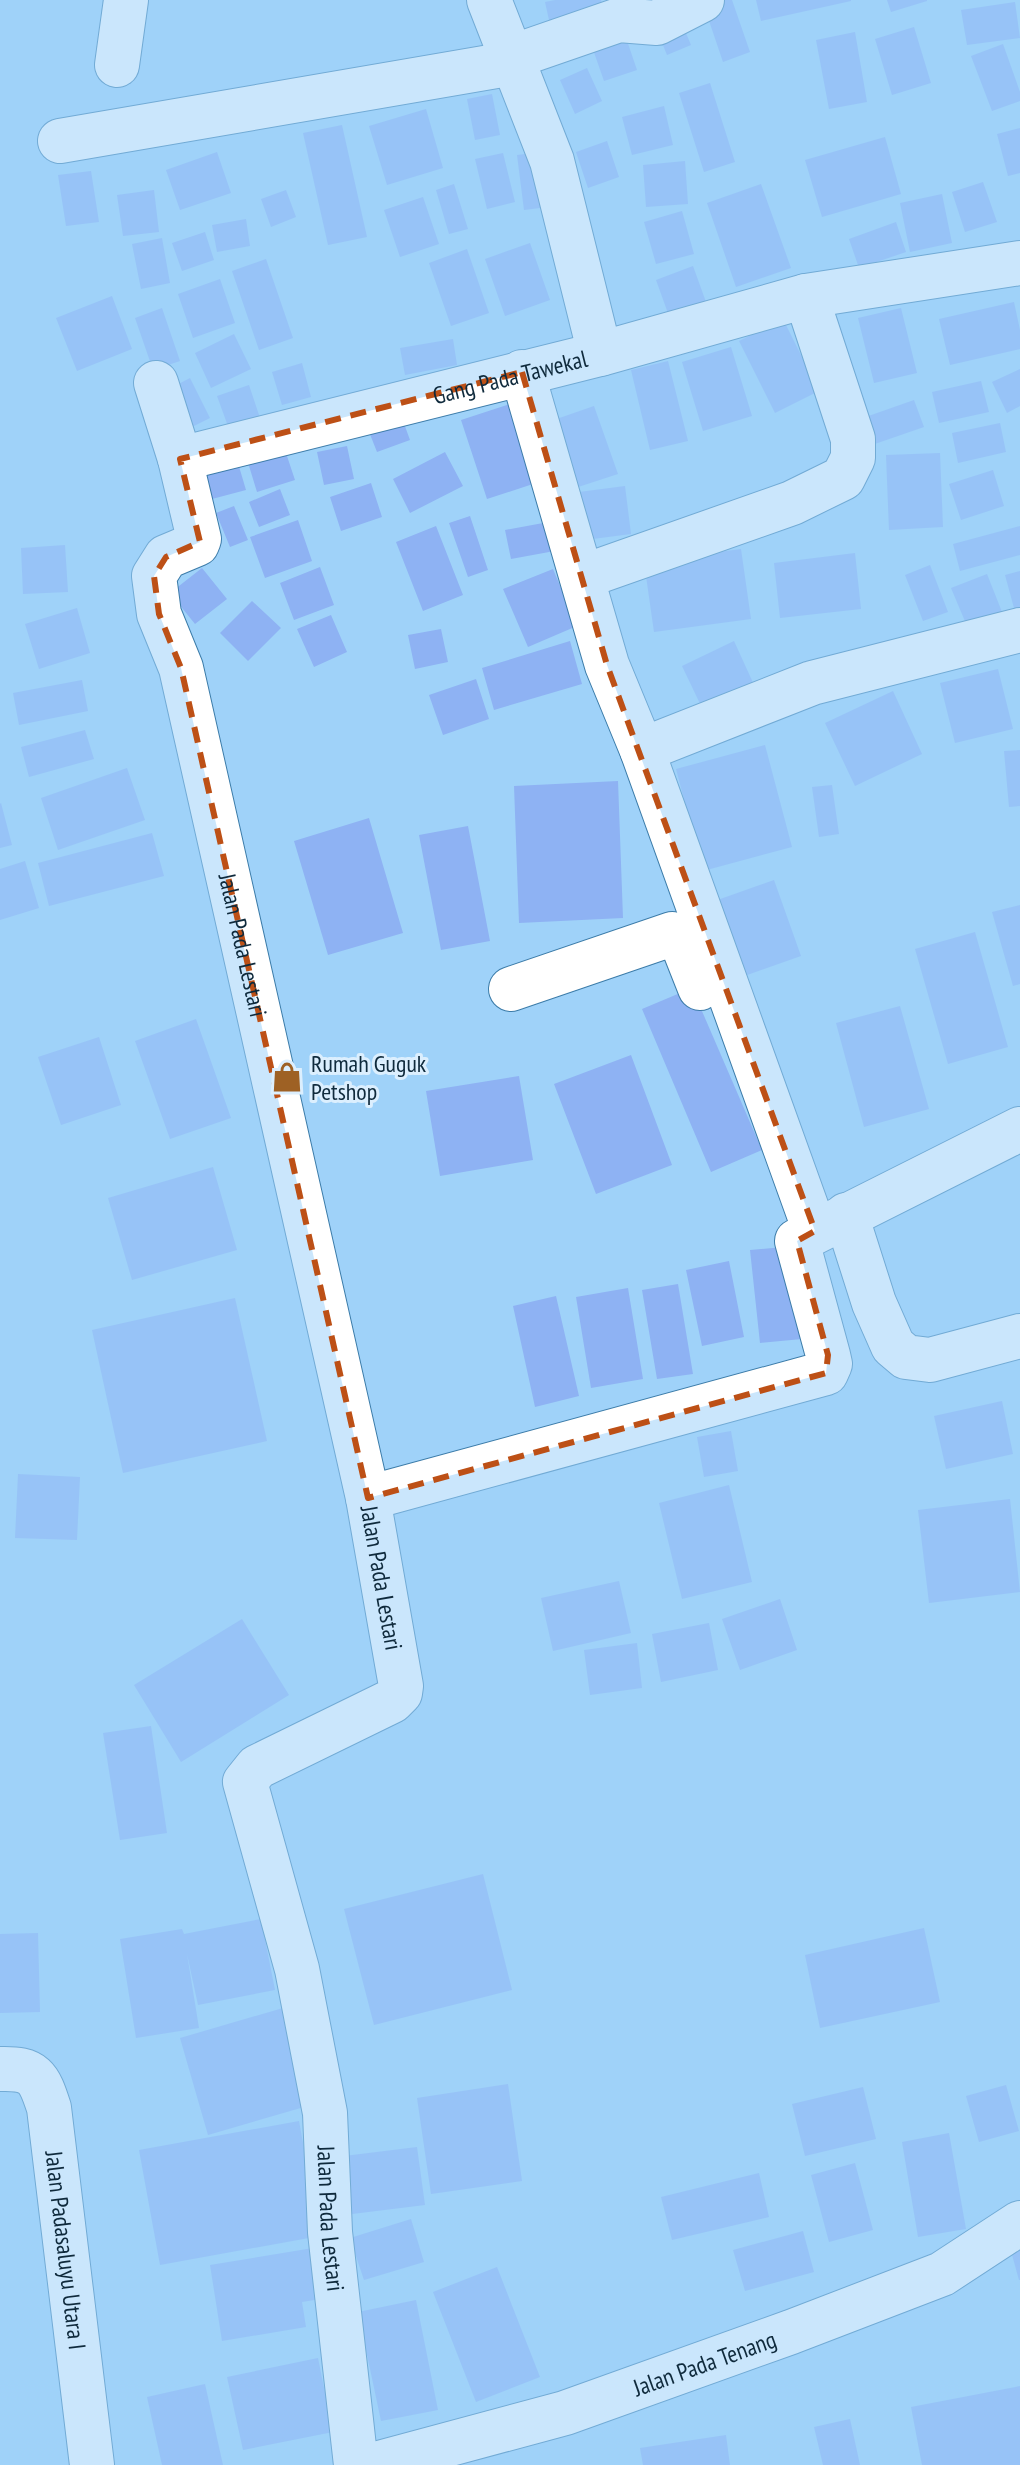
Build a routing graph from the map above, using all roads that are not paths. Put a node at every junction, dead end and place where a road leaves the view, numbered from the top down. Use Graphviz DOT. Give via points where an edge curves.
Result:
graph roads {
  1 [pos="126,0"];
  2 [pos="489,0"];
  3 [pos="702,0"];
  4 [pos="513,60"];
  5 [pos="117,65"];
  6 [pos="60,141"];
  7 [pos="1020,263"];
  8 [pos="806,296"];
  9 [pos="600,354"];
  10 [pos="522,372"];
  11 [pos="156,383"];
  12 [pos="180,459"];
  13 [pos="582,577"];
  14 [pos="1020,630"];
  15 [pos="642,750"];
  16 [pos="511,989"];
  17 [pos="1020,1129"];
  18 [pos="820,1229"];
  19 [pos="1020,1336"];
  20 [pos="368,1498"];
  21 [pos="0,2069"];
  22 [pos="1020,2223"];
  23 [pos="92,2465"];
  24 [pos="356,2465"];
  25 [pos="372,2465"];
  1 -- 5 [label="street"];
  2 -- 4 [label="street"];
  3 -- 4 [label="street" via="657,23 619,20"];
  4 -- 6 [label="street"];
  4 -- 9 [label="street" via="552,161"];
  7 -- 8 [label="street, Gang Pada Tawekal"];
  8 -- 9 [label="street, Gang Pada Tawekal"];
  8 -- 13 [label="street" via="853,439 853,458 843,478 792,503"];
  9 -- 10 [label="street, Gang Pada Tawekal"];
  10 -- 12 [label="street, Gang Pada Tawekal"];
  10 -- 13 [label="street"];
  11 -- 12 [label="street"];
  12 -- 20 [label="street, Jalan Pada Lestari" via="199,539 166,557 154,576 159,614 181,668"];
  13 -- 15 [label="street" via="607,665"];
  14 -- 15 [label="street" via="812,683"];
  15 -- 18 [label="street"];
  16 -- 18 [label="street" via="663,935 681,940"];
  17 -- 18 [label="street"];
  18 -- 19 [label="street" via="874,1303 893,1346 906,1357 930,1360"];
  18 -- 20 [label="street" via="830,1364 826,1373"];
  20 -- 24 [label="street, Jalan Pada Lestari" via="400,1693 257,1767 245,1782 297,1969 325,2113 330,2232"];
  21 -- 23 [label="street, Jalan Padasaluyu Utara I" via="22,2068 37,2077 49,2108"];
  22 -- 25 [label="street, Jalan Pada Tenang" via="942,2274 791,2332 565,2413"];
}
